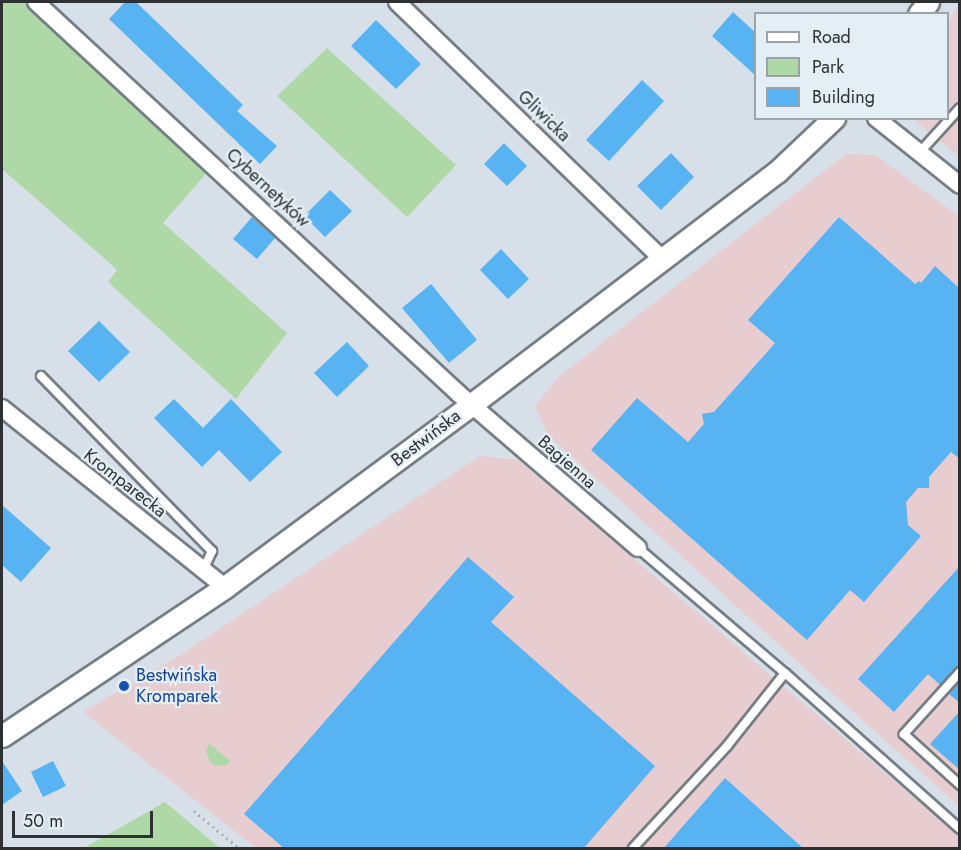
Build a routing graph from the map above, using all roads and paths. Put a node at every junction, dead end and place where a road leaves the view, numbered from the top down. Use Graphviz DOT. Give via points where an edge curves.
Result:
graph roads {
  1 [pos="36,2"];
  2 [pos="397,2"];
  3 [pos="960,108"];
  4 [pos="832,120"];
  5 [pos="878,120"];
  6 [pos="919,154"];
  7 [pos="960,185"];
  8 [pos="662,259"];
  9 [pos="41,376"];
  10 [pos="472,404"];
  11 [pos="2,408"];
  12 [pos="638,548"];
  13 [pos="203,570"];
  14 [pos="225,587"];
  15 [pos="960,672"];
  16 [pos="785,673"];
  17 [pos="2,736"];
  18 [pos="960,785"];
  19 [pos="194,811"];
  20 [pos="960,829"];
  21 [pos="239,849"];
  22 [pos="633,849"];
  1 -- 10 [label="street, Cybernetyków"];
  2 -- 8 [label="street, Gliwicka"];
  3 -- 6 [label="lane"];
  4 -- 8 [label="street, Bestwińska" via="777,172"];
  5 -- 6 [label="street"];
  6 -- 7 [label="street"];
  8 -- 10 [label="street, Bestwińska"];
  9 -- 13 [label="lane" via="212,551"];
  10 -- 12 [label="street, Bagienna"];
  10 -- 14 [label="street, Bestwińska"];
  11 -- 13 [label="street, Kromparecka"];
  12 -- 16 [label="lane"];
  13 -- 14 [label="street, Kromparecka"];
  14 -- 17 [label="street, Bestwińska"];
  15 -- 18 [label="lane" via="904,734"];
  16 -- 20 [label="lane"];
  16 -- 22 [label="lane" via="727,746"];
  19 -- 21 [label="path"];
}
